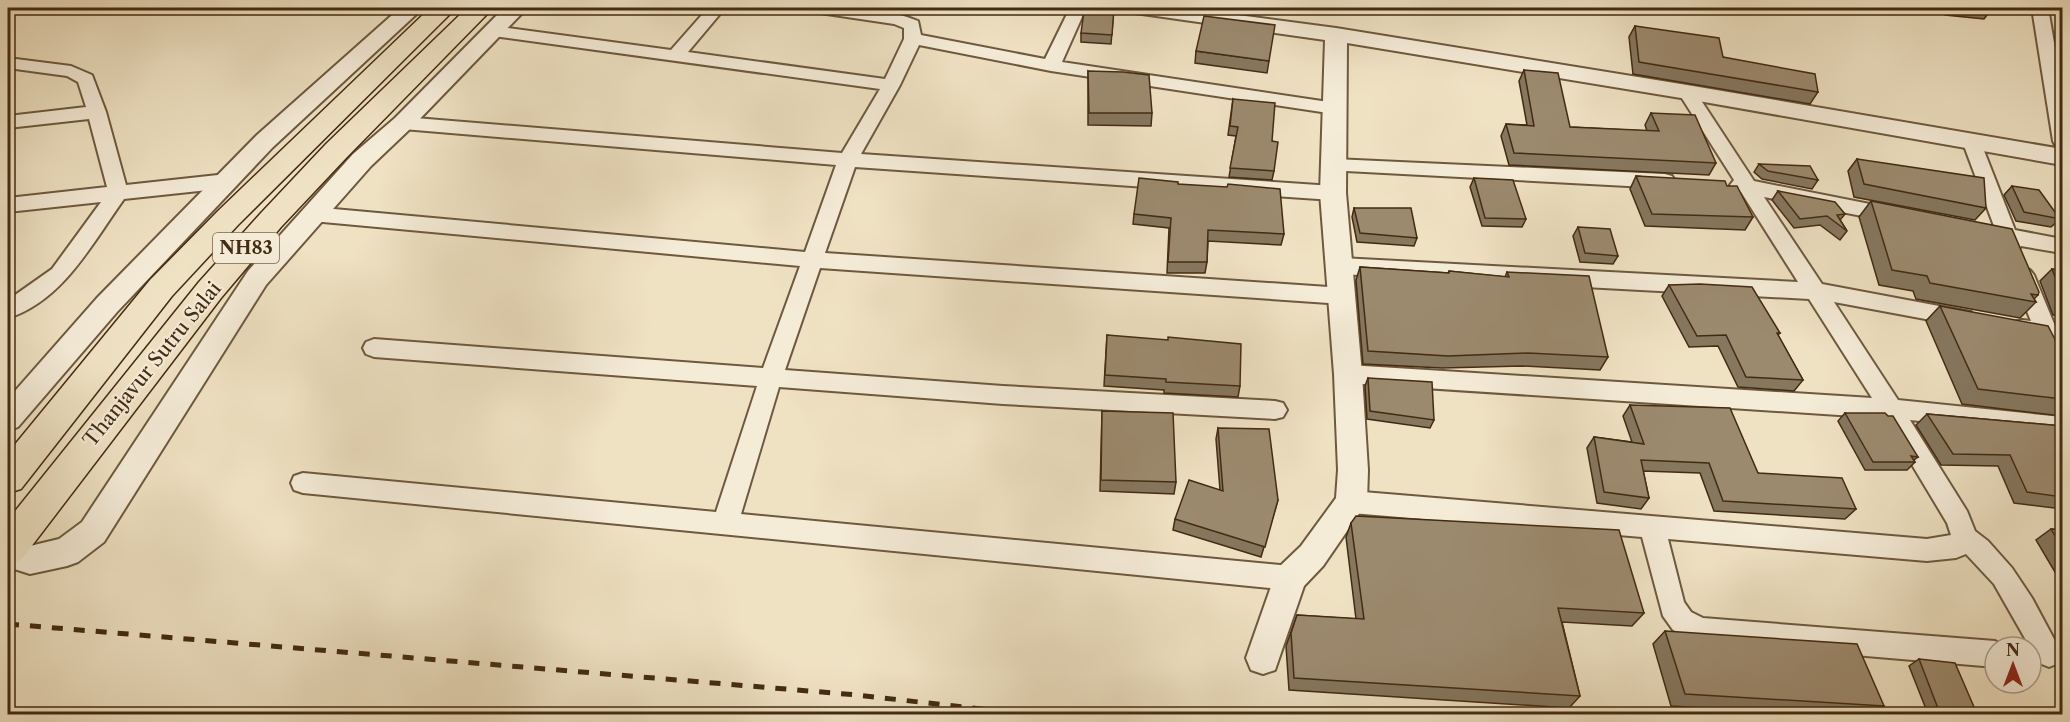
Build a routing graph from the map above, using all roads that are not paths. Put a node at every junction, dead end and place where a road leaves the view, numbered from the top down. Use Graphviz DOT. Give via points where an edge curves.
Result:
graph roads {
  1 [pos="412,8"];
  2 [pos="444,8"];
  3 [pos="516,8"];
  4 [pos="717,8"];
  5 [pos="820,8"];
  6 [pos="1078,8"];
  7 [pos="1142,8"];
  8 [pos="2040,8"];
  9 [pos="487,19"];
  10 [pos="1336,35"];
  11 [pos="914,39"];
  12 [pos="674,57"];
  13 [pos="8,63"];
  14 [pos="1051,66"];
  15 [pos="891,85"];
  16 [pos="1687,92"];
  17 [pos="1335,108"];
  18 [pos="97,111"];
  19 [pos="8,122"];
  20 [pos="403,123"];
  21 [pos="2062,141"];
  22 [pos="1972,142"];
  23 [pos="2062,157"];
  24 [pos="848,160"];
  25 [pos="1334,165"];
  26 [pos="227,181"];
  27 [pos="1689,183"];
  28 [pos="1725,184"];
  29 [pos="1749,186"];
  30 [pos="118,193"];
  31 [pos="1334,193"];
  32 [pos="8,205"];
  33 [pos="312,214"];
  34 [pos="1914,219"];
  35 [pos="1972,229"];
  36 [pos="2007,235"];
  37 [pos="2062,246"];
  38 [pos="813,260"];
  39 [pos="1341,266"];
  40 [pos="1815,291"];
  41 [pos="1343,296"];
  42 [pos="8,310"];
  43 [pos="2054,334"];
  44 [pos="374,348"];
  45 [pos="2062,365"];
  46 [pos="1348,374"];
  47 [pos="771,377"];
  48 [pos="1891,409"];
  49 [pos="1275,410"];
  50 [pos="8,419"];
  51 [pos="2062,426"];
  52 [pos="8,478"];
  53 [pos="303,483"];
  54 [pos="1351,502"];
  55 [pos="725,524"];
  56 [pos="1652,528"];
  57 [pos="1965,538"];
  58 [pos="8,550"];
  59 [pos="1290,578"];
  60 [pos="1983,653"];
  61 [pos="2048,655"];
  62 [pos="1263,658"];
  1 -- 26 [label="street"];
  2 -- 52 [label="highway, Thanjavur Sutru Salai / NH83" via="161,288"];
  3 -- 9 [label="street"];
  4 -- 12 [label="street"];
  5 -- 11 [label="street" via="898,19 912,25"];
  6 -- 14 [label="street"];
  7 -- 10 [label="street"];
  8 -- 21 [label="street"];
  9 -- 12 [label="street"];
  9 -- 20 [label="street"];
  9 -- 58 [label="highway, Thanjavur Sutru Salai / NH83" via="336,151 271,220 210,290"];
  10 -- 16 [label="street"];
  10 -- 17 [label="street"];
  11 -- 14 [label="street"];
  11 -- 15 [label="street"];
  12 -- 15 [label="street"];
  13 -- 18 [label="street" via="71,71 86,79"];
  14 -- 17 [label="street"];
  15 -- 24 [label="street"];
  16 -- 22 [label="street"];
  16 -- 29 [label="street"];
  17 -- 25 [label="street"];
  18 -- 19 [label="street"];
  18 -- 30 [label="street"];
  20 -- 24 [label="street"];
  20 -- 33 [label="street"];
  22 -- 23 [label="street"];
  22 -- 36 [label="street"];
  24 -- 31 [label="street"];
  24 -- 38 [label="street"];
  25 -- 27 [label="street"];
  25 -- 31 [label="street"];
  26 -- 30 [label="street"];
  26 -- 50 [label="street" via="107,305"];
  28 -- 29 [label="street"];
  29 -- 34 [label="street"];
  29 -- 40 [label="street"];
  30 -- 32 [label="street"];
  30 -- 42 [label="street" via="59,274"];
  31 -- 39 [label="street"];
  33 -- 38 [label="street"];
  33 -- 58 [label="street" via="257,278 93,532 67,552 30,560"];
  35 -- 36 [label="street"];
  36 -- 37 [label="street"];
  36 -- 43 [label="street"];
  38 -- 41 [label="street"];
  38 -- 47 [label="street"];
  39 -- 40 [label="street"];
  39 -- 41 [label="street"];
  40 -- 43 [label="street"];
  40 -- 48 [label="street"];
  41 -- 46 [label="street"];
  43 -- 45 [label="street"];
  44 -- 47 [label="street"];
  46 -- 48 [label="street"];
  46 -- 54 [label="street"];
  47 -- 49 [label="street"];
  47 -- 55 [label="street"];
  48 -- 51 [label="street"];
  48 -- 57 [label="street" via="1958,519"];
  53 -- 55 [label="street"];
  54 -- 56 [label="street"];
  54 -- 59 [label="street"];
  55 -- 59 [label="street"];
  56 -- 57 [label="street" via="1927,550 1956,547"];
  56 -- 60 [label="street" via="1672,607 1682,621 1701,630"];
  57 -- 61 [label="street" via="2004,574"];
  59 -- 62 [label="street"];
}
